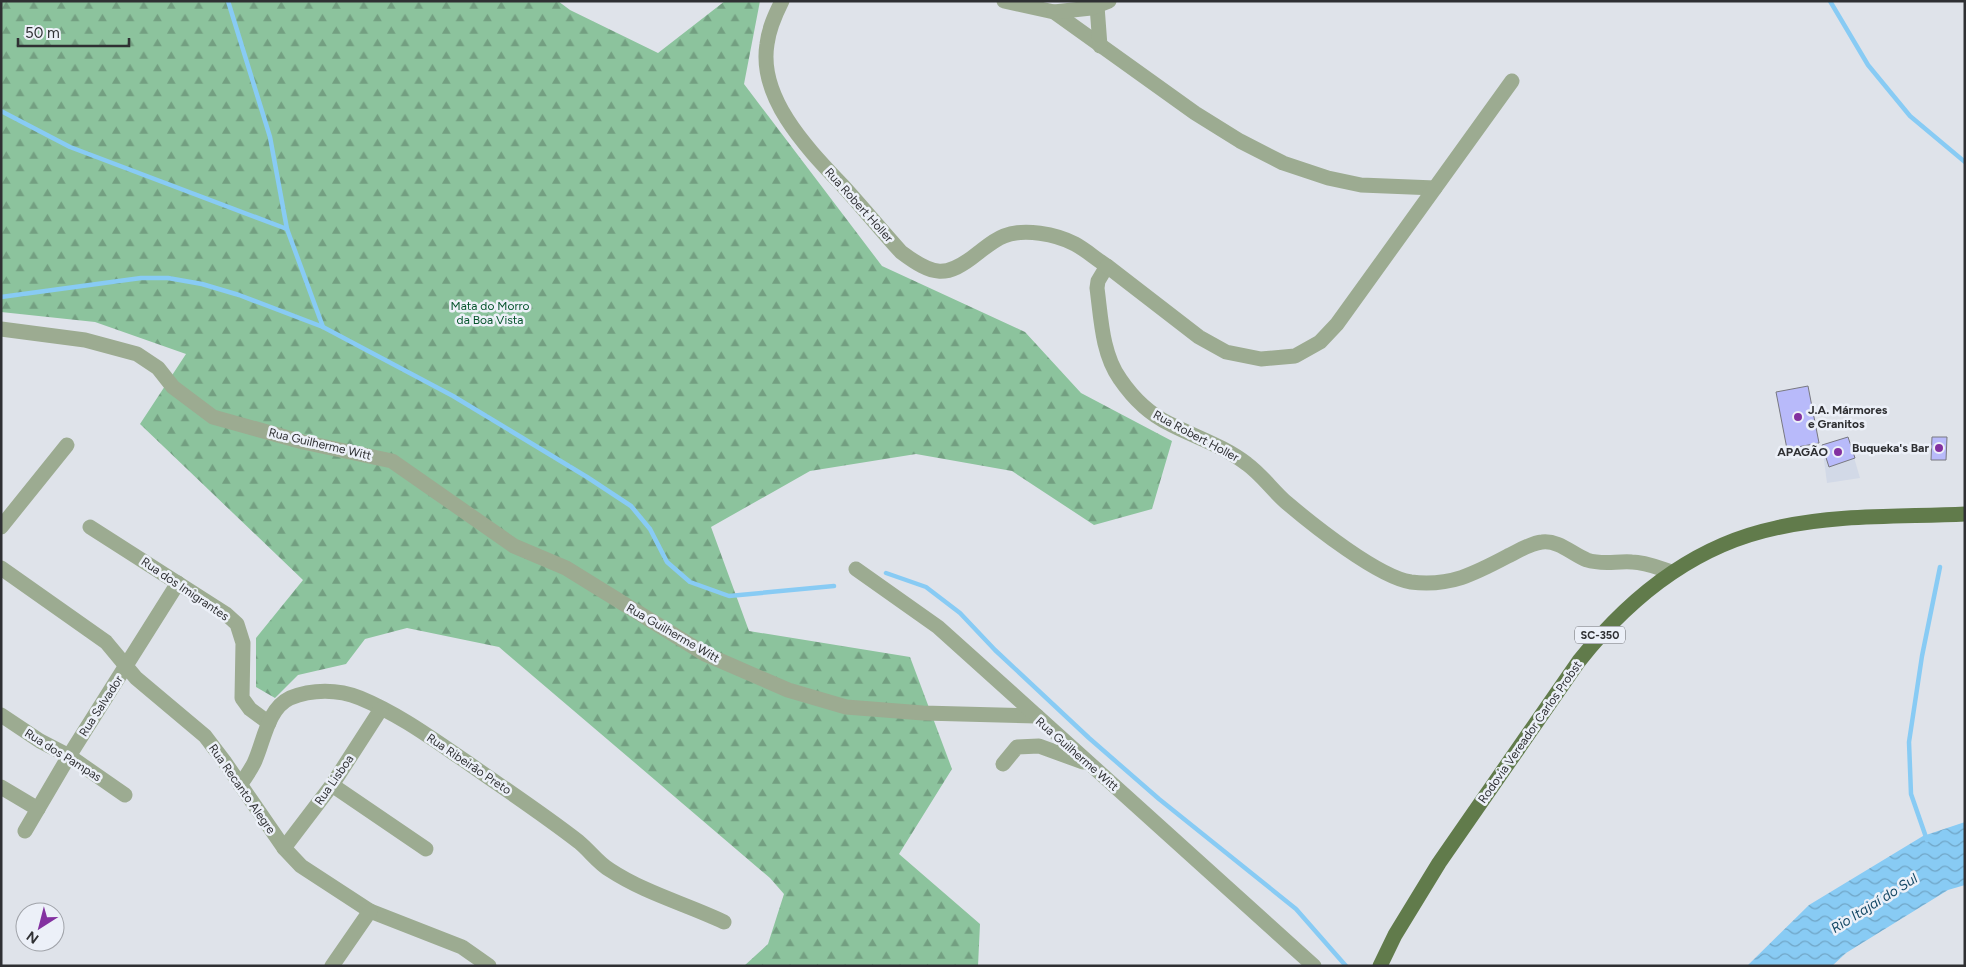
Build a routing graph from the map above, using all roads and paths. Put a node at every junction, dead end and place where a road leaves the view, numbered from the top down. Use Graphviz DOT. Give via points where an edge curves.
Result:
graph roads {
  1 [pos="782,1"];
  2 [pos="1004,1"];
  3 [pos="1103,4"];
  4 [pos="1054,12"];
  5 [pos="1100,46"];
  6 [pos="1512,81"];
  7 [pos="1434,188"];
  8 [pos="1107,266"];
  9 [pos="1,329"];
  10 [pos="67,445"];
  11 [pos="1962,512"];
  12 [pos="1,527"];
  13 [pos="90,527"];
  14 [pos="1,568"];
  15 [pos="856,569"];
  16 [pos="1672,572"];
  17 [pos="178,583"];
  18 [pos="126,668"];
  19 [pos="381,709"];
  20 [pos="1,716"];
  21 [pos="1038,716"];
  22 [pos="269,723"];
  23 [pos="69,756"];
  24 [pos="1003,764"];
  25 [pos="1090,764"];
  26 [pos="240,785"];
  27 [pos="332,785"];
  28 [pos="1,787"];
  29 [pos="125,795"];
  30 [pos="38,809"];
  31 [pos="25,830"];
  32 [pos="284,848"];
  33 [pos="426,849"];
  34 [pos="370,911"];
  35 [pos="724,922"];
  36 [pos="332,966"];
  37 [pos="489,966"];
  38 [pos="1314,966"];
  39 [pos="1380,966"];
  1 -- 8 [label="street, Rua Robert Holler" via="771,24 766,46 767,67 777,100 800,139 901,252 918,265 937,272 952,270 993,242 1021,233 1050,235 1074,243"];
  2 -- 4 [label="street"];
  3 -- 4 [label="street"];
  3 -- 5 [label="street"];
  4 -- 5 [label="street"];
  5 -- 7 [label="street" via="1195,113 1283,163 1360,185"];
  6 -- 7 [label="street"];
  7 -- 8 [label="street" via="1337,324 1320,342 1295,356 1261,359 1226,352 1199,337"];
  8 -- 16 [label="street, Rua Robert Holler" via="1097,288 1108,353 1118,378 1134,397 1168,424 1226,450 1246,463 1286,502 1375,568 1409,582 1460,580 1542,542 1556,544 1596,562 1631,562"];
  9 -- 21 [label="street, Rua Guilherme Witt" via="85,340 137,354 158,368 173,387 213,417 303,442 392,461 514,546 566,568 705,654 788,690 846,707"];
  10 -- 12 [label="street"];
  11 -- 16 [label="main road, Rodovia Vereador Carlos Probst / SC-350" via="1816,521 1776,528 1741,537"];
  13 -- 17 [label="street, Rua dos Imigrantes"];
  14 -- 18 [label="street, Rua Recanto Alegre" via="106,642"];
  15 -- 21 [label="street" via="938,627"];
  16 -- 39 [label="main road, Rodovia Vereador Carlos Probst / SC-350" via="1622,613 1579,661 1439,863"];
  17 -- 18 [label="street, Rua Salvador"];
  17 -- 22 [label="street, Rua dos Imigrantes" via="237,624 243,643 242,698 250,709"];
  18 -- 23 [label="street, Rua Salvador"];
  18 -- 26 [label="street, Rua Recanto Alegre" via="205,736"];
  19 -- 22 [label="street, Rua Ribeirão Preto" via="360,698 326,691 310,692 284,702"];
  19 -- 27 [label="street, Rua Lisboa"];
  19 -- 35 [label="street, Rua Ribeirão Preto" via="434,740 535,809 581,843 608,869 641,887"];
  20 -- 23 [label="street, Rua dos Pampas"];
  21 -- 25 [label="street, Rua Guilherme Witt"];
  22 -- 26 [label="street, Rua Ribeirão Preto" via="255,761"];
  23 -- 29 [label="street, Rua dos Pampas"];
  23 -- 30 [label="street, Rua Salvador"];
  24 -- 25 [label="street" via="1017,747 1039,746"];
  25 -- 38 [label="street, Rua Guilherme Witt"];
  26 -- 32 [label="street, Rua Recanto Alegre"];
  27 -- 32 [label="street, Rua Lisboa"];
  27 -- 33 [label="street"];
  28 -- 30 [label="street"];
  30 -- 31 [label="street, Rua Salvador"];
  32 -- 34 [label="street, Rua Recanto Alegre" via="301,866"];
  34 -- 36 [label="street"];
  34 -- 37 [label="street, Rua Recanto Alegre" via="462,947"];
}
